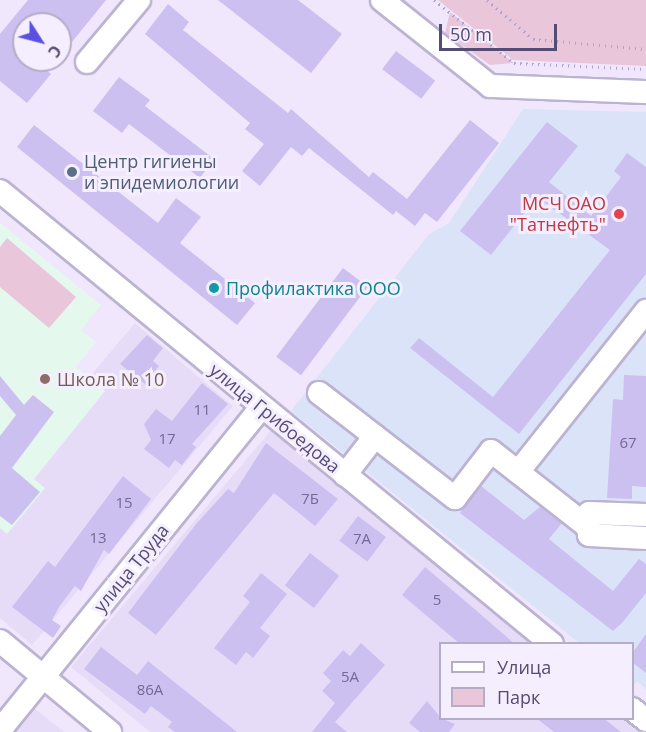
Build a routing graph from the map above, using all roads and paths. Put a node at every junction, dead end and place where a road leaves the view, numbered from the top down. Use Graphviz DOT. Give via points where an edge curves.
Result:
graph roads {
  1 [pos="140,0"];
  2 [pos="382,0"];
  3 [pos="434,0"];
  4 [pos="487,0"];
  5 [pos="646,50"];
  6 [pos="87,62"];
  7 [pos="646,69"];
  8 [pos="646,92"];
  9 [pos="0,191"];
  10 [pos="646,311"];
  11 [pos="319,393"];
  12 [pos="262,407"];
  13 [pos="375,436"];
  14 [pos="518,472"];
  15 [pos="345,475"];
  16 [pos="646,515"];
  17 [pos="588,527"];
  18 [pos="646,538"];
  19 [pos="0,642"];
  20 [pos="550,642"];
  21 [pos="43,676"];
  22 [pos="634,710"];
  23 [pos="646,720"];
  24 [pos="0,730"];
  25 [pos="110,732"];
  1 -- 6 [label="street"];
  2 -- 8 [label="street" via="489,86"];
  3 -- 7 [label="path" via="514,63"];
  4 -- 5 [label="path" via="533,39"];
  9 -- 12 [label="street, улица Грибоедова"];
  10 -- 14 [label="street"];
  11 -- 13 [label="street"];
  12 -- 15 [label="street, улица Грибоедова"];
  12 -- 21 [label="street, улица Труда"];
  13 -- 14 [label="street" via="455,498 491,452"];
  13 -- 15 [label="street"];
  14 -- 17 [label="street"];
  15 -- 20 [label="street, улица Грибоедова"];
  16 -- 17 [label="street" via="589,513"];
  17 -- 18 [label="street" via="589,535"];
  19 -- 21 [label="street"];
  21 -- 24 [label="street, улица Труда"];
  21 -- 25 [label="street"];
  22 -- 23 [label="street"];
}
